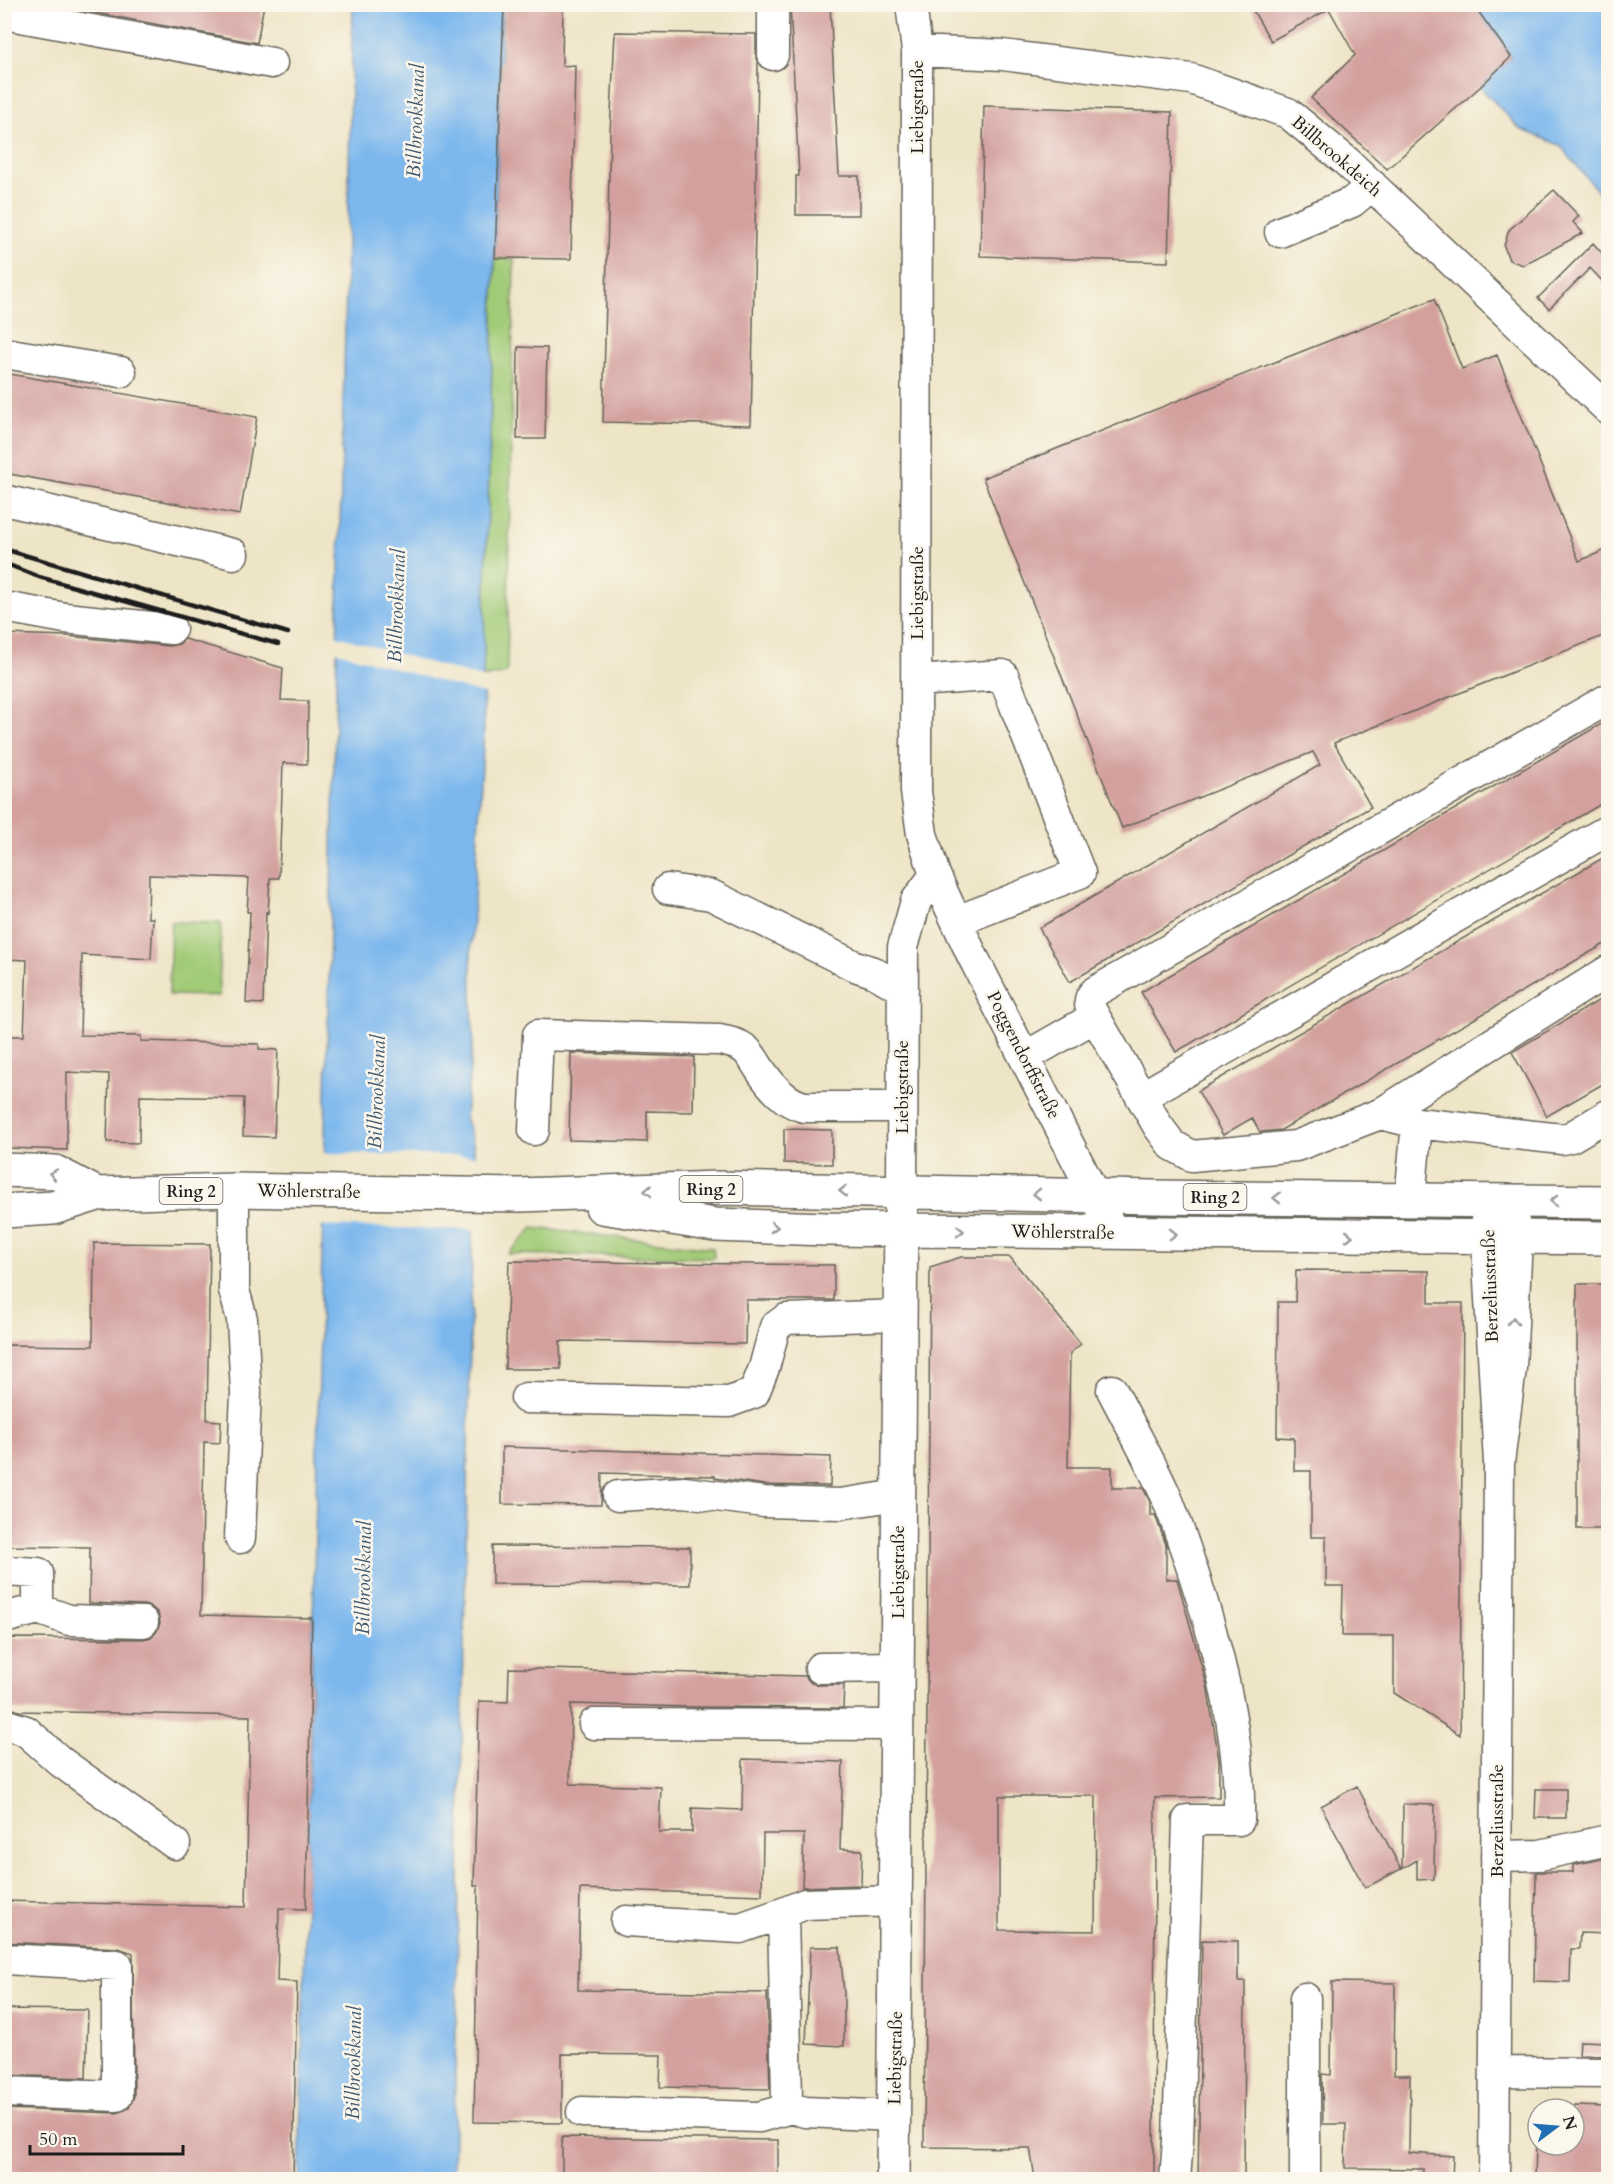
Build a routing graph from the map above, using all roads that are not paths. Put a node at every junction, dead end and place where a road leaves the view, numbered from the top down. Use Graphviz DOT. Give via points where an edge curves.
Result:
graph roads {
  1 [pos="773,4"];
  2 [pos="911,4"];
  3 [pos="4,15"];
  4 [pos="917,51"];
  5 [pos="773,55"];
  6 [pos="272,63"];
  7 [pos="1372,185"];
  8 [pos="1280,232"];
  9 [pos="4,353"];
  10 [pos="121,372"];
  11 [pos="1608,409"];
  12 [pos="4,500"];
  13 [pos="232,554"];
  14 [pos="4,607"];
  15 [pos="171,629"];
  16 [pos="916,681"];
  17 [pos="1608,699"];
  18 [pos="1608,830"];
  19 [pos="935,875"];
  20 [pos="668,889"];
  21 [pos="957,921"];
  22 [pos="1608,971"];
  23 [pos="903,989"];
  24 [pos="1095,1017"];
  25 [pos="1025,1057"];
  26 [pos="1141,1097"];
  27 [pos="902,1107"];
  28 [pos="1380,1114"];
  29 [pos="1608,1115"];
  30 [pos="1417,1123"];
  31 [pos="534,1130"];
  32 [pos="4,1170"];
  33 [pos="234,1190"];
  34 [pos="902,1192"];
  35 [pos="97,1194"];
  36 [pos="520,1195"];
  37 [pos="1096,1196"];
  38 [pos="1410,1199"];
  39 [pos="1500,1200"];
  40 [pos="1608,1202"];
  41 [pos="4,1211"];
  42 [pos="901,1230"];
  43 [pos="1114,1233"];
  44 [pos="1502,1237"];
  45 [pos="1608,1238"];
  46 [pos="901,1315"];
  47 [pos="1112,1390"];
  48 [pos="526,1398"];
  49 [pos="899,1495"];
  50 [pos="618,1496"];
  51 [pos="240,1538"];
  52 [pos="4,1571"];
  53 [pos="38,1609"];
  54 [pos="4,1618"];
  55 [pos="143,1622"];
  56 [pos="898,1667"];
  57 [pos="820,1668"];
  58 [pos="4,1724"];
  59 [pos="594,1724"];
  60 [pos="898,1725"];
  61 [pos="1608,1840"];
  62 [pos="175,1844"];
  63 [pos="1497,1856"];
  64 [pos="897,1901"];
  65 [pos="783,1913"];
  66 [pos="626,1922"];
  67 [pos="4,1959"];
  68 [pos="1305,1998"];
  69 [pos="1495,2072"];
  70 [pos="1608,2073"];
  71 [pos="4,2092"];
  72 [pos="791,2108"];
  73 [pos="582,2112"];
  74 [pos="894,2116"];
  75 [pos="893,2180"];
  76 [pos="1175,2180"];
  77 [pos="1305,2180"];
  78 [pos="1494,2180"];
  1 -- 5 [label="street"];
  2 -- 4 [label="street, Liebigstraße"];
  3 -- 6 [label="street"];
  4 -- 7 [label="street, Billbrookdeich" via="1003,54 1191,80 1288,114"];
  4 -- 16 [label="street, Liebigstraße"];
  7 -- 8 [label="street" via="1352,202"];
  7 -- 11 [label="street, Billbrookdeich"];
  9 -- 10 [label="street"];
  12 -- 13 [label="street"];
  14 -- 15 [label="street"];
  16 -- 19 [label="street, Liebigstraße" via="916,792 922,834"];
  16 -- 21 [label="street" via="1003,675 1080,873"];
  17 -- 24 [label="street" via="1096,991 1089,1001"];
  18 -- 26 [label="street"];
  19 -- 21 [label="street, Poggendorffstraße"];
  19 -- 23 [label="street, Liebigstraße" via="916,900 903,947"];
  20 -- 23 [label="street" via="711,896"];
  21 -- 25 [label="street, Poggendorffstraße"];
  22 -- 28 [label="street"];
  23 -- 27 [label="street, Liebigstraße"];
  24 -- 25 [label="street"];
  24 -- 26 [label="street"];
  25 -- 37 [label="street, Poggendorffstraße"];
  26 -- 28 [label="street" via="1172,1145 1192,1156 1296,1146"];
  27 -- 31 [label="street" via="792,1104 747,1050 727,1041 538,1035"];
  27 -- 34 [label="street, Liebigstraße"];
  28 -- 30 [label="street"];
  29 -- 30 [label="street" via="1562,1139"];
  30 -- 38 [label="street"];
  35 -- 32 [label="main road, Wöhlerstraße / Ring 2, one-way" via="55,1172"];
  33 -- 35 [label="main road, Wöhlerstraße / Ring 2"];
  33 -- 36 [label="main road, Wöhlerstraße / Ring 2"];
  33 -- 51 [label="street" via="234,1290 242,1319 246,1392"];
  34 -- 36 [label="main road, Wöhlerstraße / Ring 2, one-way" via="717,1188"];
  37 -- 34 [label="main road, Wöhlerstraße / Ring 2, one-way"];
  34 -- 42 [label="main road, Liebigstraße"];
  35 -- 41 [label="main road, Wöhlerstraße / Ring 2" via="53,1208"];
  36 -- 42 [label="main road, Wöhlerstraße / Ring 2, one-way" via="716,1224"];
  38 -- 37 [label="main road, Wöhlerstraße / Ring 2, one-way"];
  37 -- 43 [label="street, Poggendorffstraße"];
  38 -- 39 [label="main road, Wöhlerstraße / Ring 2"];
  40 -- 39 [label="main road, Wöhlerstraße / Ring 2, one-way"];
  39 -- 44 [label="street, Berzeliusstraße" via="1488,1217"];
  42 -- 43 [label="main road, Wöhlerstraße / Ring 2, one-way"];
  42 -- 46 [label="main road, Liebigstraße"];
  43 -- 44 [label="main road, Wöhlerstraße / Ring 2, one-way"];
  44 -- 45 [label="main road, Wöhlerstraße / Ring 2"];
  44 -- 63 [label="street, Berzeliusstraße"];
  46 -- 48 [label="street" via="786,1319 775,1327 754,1393 729,1402"];
  46 -- 49 [label="main road, Liebigstraße"];
  47 -- 76 [label="street" via="1165,1495 1186,1549 1217,1649 1228,1701 1239,1797 1239,1820 1188,1820"];
  49 -- 50 [label="street" via="840,1504 764,1502 684,1492"];
  49 -- 56 [label="main road, Liebigstraße"];
  52 -- 53 [label="street" via="39,1574"];
  53 -- 54 [label="street"];
  53 -- 55 [label="street" via="69,1620"];
  56 -- 57 [label="street"];
  56 -- 60 [label="main road, Liebigstraße"];
  58 -- 62 [label="street" via="26,1731 61,1762"];
  59 -- 60 [label="street"];
  60 -- 64 [label="main road, Liebigstraße"];
  61 -- 63 [label="street" via="1540,1855"];
  63 -- 69 [label="street, Berzeliusstraße"];
  64 -- 65 [label="street" via="805,1904"];
  64 -- 74 [label="main road, Liebigstraße"];
  65 -- 66 [label="street" via="740,1928"];
  65 -- 72 [label="street" via="787,2099"];
  67 -- 71 [label="street" via="117,1965 117,2096"];
  68 -- 77 [label="street"];
  69 -- 70 [label="street"];
  69 -- 78 [label="street, Berzeliusstraße"];
  72 -- 73 [label="street" via="759,2117"];
  72 -- 74 [label="street"];
  74 -- 75 [label="main road, Liebigstraße"];
}
